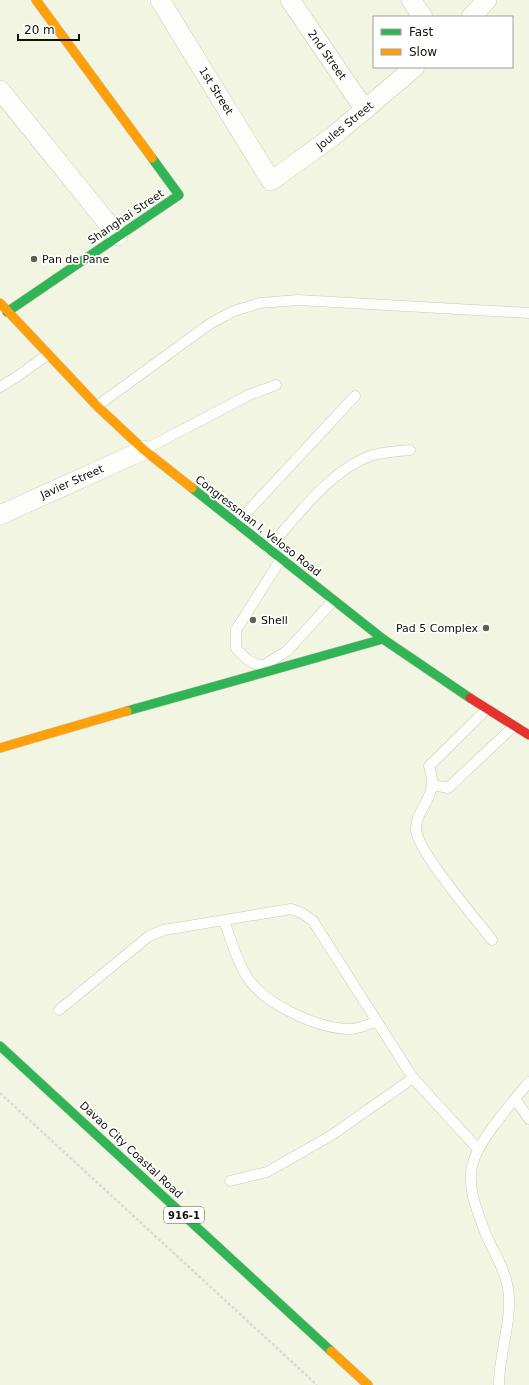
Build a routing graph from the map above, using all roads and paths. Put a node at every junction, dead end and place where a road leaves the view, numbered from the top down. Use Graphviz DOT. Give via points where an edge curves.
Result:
graph roads {
  1 [pos="36,0"];
  2 [pos="160,0"];
  3 [pos="290,0"];
  4 [pos="411,0"];
  5 [pos="487,0"];
  6 [pos="421,16"];
  7 [pos="472,16"];
  8 [pos="414,68"];
  9 [pos="0,90"];
  10 [pos="365,110"];
  11 [pos="271,181"];
  12 [pos="118,236"];
  13 [pos="0,303"];
  14 [pos="7,312"];
  15 [pos="529,313"];
  16 [pos="47,355"];
  17 [pos="276,385"];
  18 [pos="0,387"];
  19 [pos="355,396"];
  20 [pos="97,406"];
  21 [pos="144,450"];
  22 [pos="410,450"];
  23 [pos="0,515"];
  24 [pos="236,524"];
  25 [pos="268,549"];
  26 [pos="281,559"];
  27 [pos="333,600"];
  28 [pos="383,639"];
  29 [pos="487,709"];
  30 [pos="514,726"];
  31 [pos="529,735"];
  32 [pos="0,748"];
  33 [pos="433,785"];
  34 [pos="224,920"];
  35 [pos="492,940"];
  36 [pos="59,1010"];
  37 [pos="376,1022"];
  38 [pos="0,1046"];
  39 [pos="413,1078"];
  40 [pos="529,1082"];
  41 [pos="0,1093"];
  42 [pos="515,1099"];
  43 [pos="529,1119"];
  44 [pos="478,1149"];
  45 [pos="230,1181"];
  46 [pos="361,1383"];
  47 [pos="317,1385"];
  48 [pos="499,1385"];
  1 -- 12 [label="main road, Shanghai Street" via="179,195"];
  2 -- 11 [label="street, 1st Street"];
  3 -- 10 [label="street, 2nd Street"];
  4 -- 6 [label="street"];
  5 -- 7 [label="street"];
  8 -- 10 [label="street, Joules Street"];
  9 -- 12 [label="street"];
  10 -- 11 [label="street, Joules Street"];
  12 -- 14 [label="main road, Shanghai Street"];
  13 -- 14 [label="main road, Congressman I. Veloso Road"];
  14 -- 16 [label="main road, Congressman I. Veloso Road"];
  15 -- 20 [label="lane" via="298,300 260,303 234,311 211,323"];
  16 -- 18 [label="lane"];
  16 -- 20 [label="main road, Congressman I. Veloso Road"];
  17 -- 21 [label="lane" via="249,396"];
  19 -- 24 [label="lane"];
  20 -- 21 [label="main road, Congressman I. Veloso Road"];
  21 -- 23 [label="street, Javier Street"];
  21 -- 24 [label="main road, Congressman I. Veloso Road"];
  22 -- 25 [label="lane" via="372,455 347,467 330,480"];
  24 -- 25 [label="main road, Congressman I. Veloso Road"];
  25 -- 26 [label="main road, Congressman I. Veloso Road"];
  26 -- 27 [label="main road, Congressman I. Veloso Road"];
  26 -- 27 [label="lane" via="236,630 236,648 247,660 264,666 287,651"];
  27 -- 28 [label="main road, Congressman I. Veloso Road"];
  28 -- 29 [label="main road, Congressman I. Veloso Road"];
  28 -- 32 [label="main road" via="167,698"];
  29 -- 30 [label="main road, Congressman I. Veloso Road"];
  29 -- 33 [label="lane" via="429,766"];
  30 -- 31 [label="main road, Congressman I. Veloso Road"];
  30 -- 33 [label="lane" via="448,788"];
  33 -- 35 [label="lane" via="417,820 419,841 428,857"];
  34 -- 36 [label="lane" via="164,930 149,936"];
  34 -- 37 [label="lane" via="236,957 248,978 265,996 297,1015 324,1026 351,1029"];
  34 -- 37 [label="lane" via="291,909 302,913 313,921"];
  37 -- 39 [label="lane"];
  38 -- 46 [label="main road, Davao City Coastal Road / 916-1"];
  39 -- 44 [label="lane"];
  39 -- 45 [label="lane" via="326,1139 267,1172"];
  40 -- 42 [label="lane"];
  41 -- 47 [label="path"];
  42 -- 43 [label="lane"];
  42 -- 44 [label="lane"];
  44 -- 48 [label="lane" via="471,1168 473,1194 486,1233 502,1264 508,1290 507,1322 499,1365"];
}
